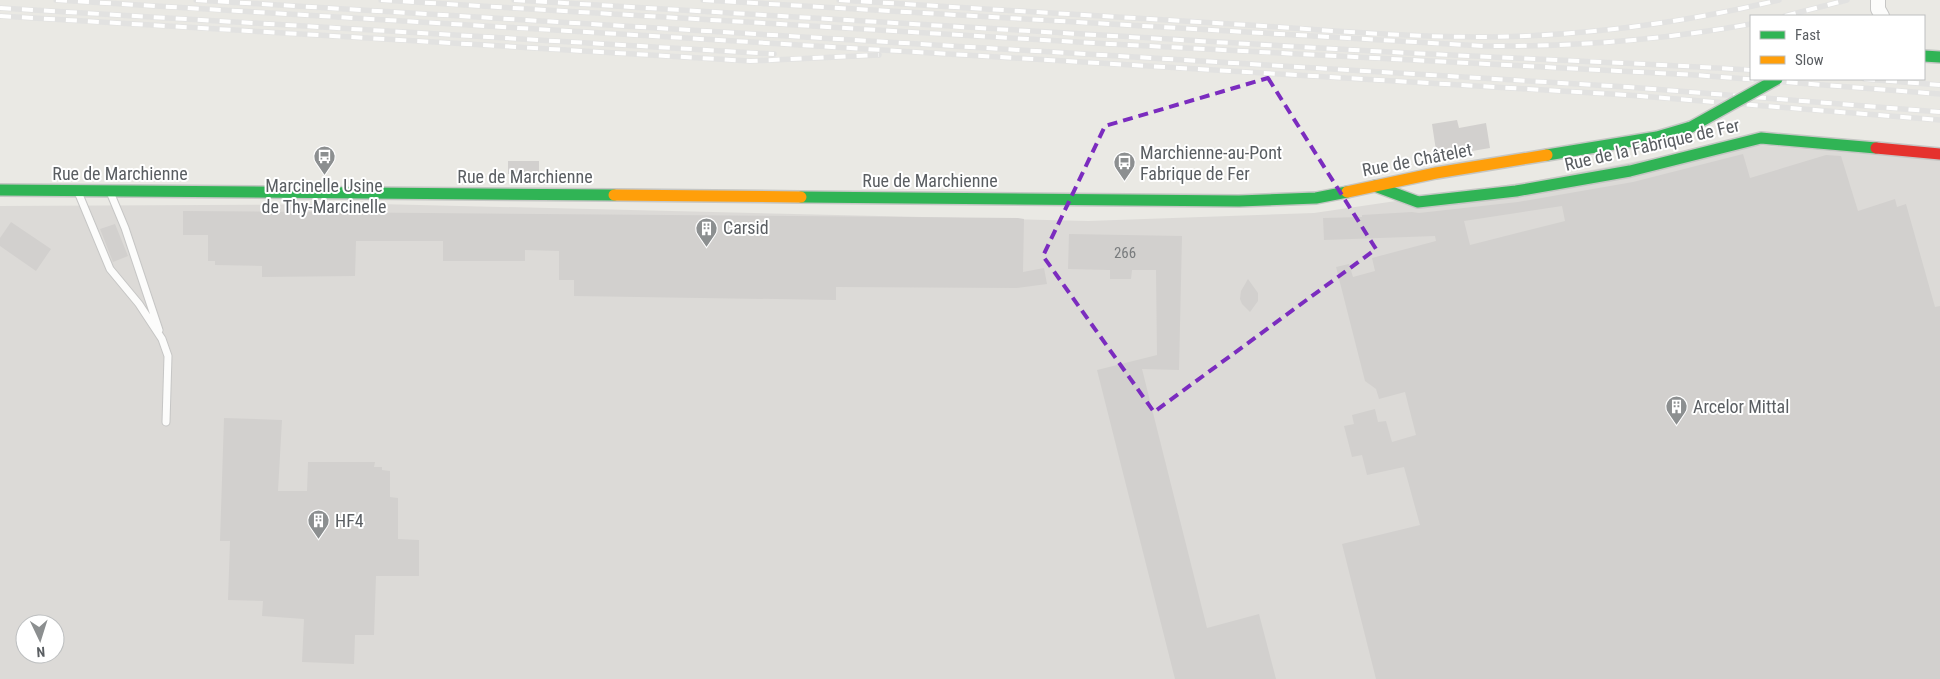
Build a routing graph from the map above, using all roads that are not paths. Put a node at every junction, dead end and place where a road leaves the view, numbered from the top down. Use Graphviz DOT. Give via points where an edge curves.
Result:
graph roads {
  1 [pos="1925,56"];
  2 [pos="1940,57"];
  3 [pos="1775,80"];
  4 [pos="1940,154"];
  5 [pos="1375,186"];
  6 [pos="0,190"];
  7 [pos="78,191"];
  8 [pos="110,191"];
  9 [pos="1049,199"];
  10 [pos="162,339"];
  11 [pos="166,422"];
  1 -- 2 [label="main road"];
  3 -- 5 [label="main road, Rue de Châtelet, bridge" via="1690,127 1657,137"];
  4 -- 5 [label="main road, Rue de la Fabrique de Fer" via="1761,138 1630,171 1516,191 1418,202"];
  5 -- 9 [label="main road, Rue de Châtelet" via="1316,198 1239,201"];
  6 -- 7 [label="main road, Rue de Marchienne"];
  7 -- 8 [label="main road, Rue de Marchienne"];
  7 -- 10 [label="lane" via="110,269"];
  8 -- 9 [label="main road, Rue de Marchienne"];
  8 -- 10 [label="lane"];
  10 -- 11 [label="lane" via="168,356"];
}
